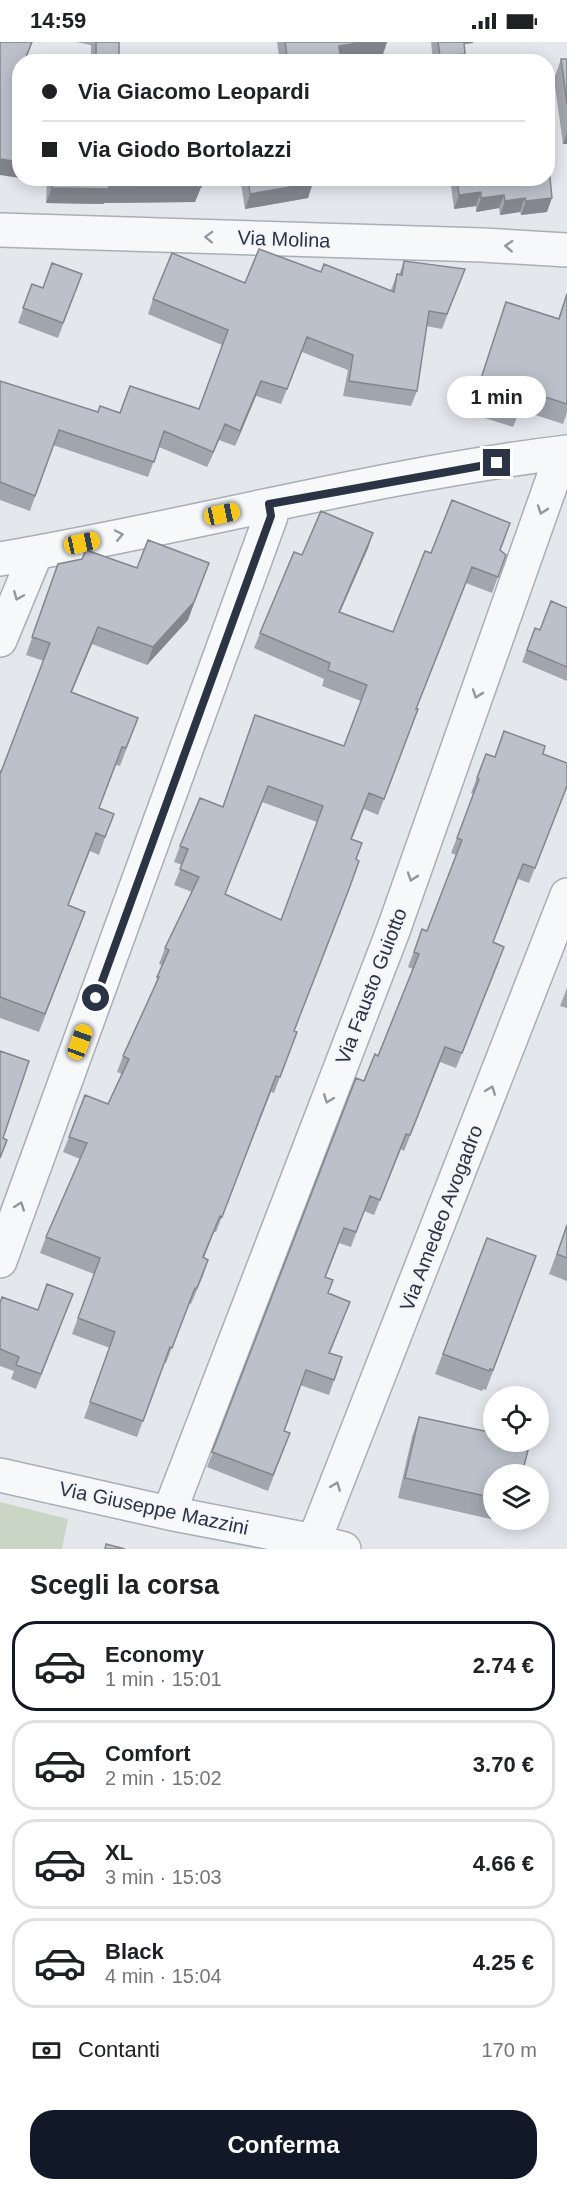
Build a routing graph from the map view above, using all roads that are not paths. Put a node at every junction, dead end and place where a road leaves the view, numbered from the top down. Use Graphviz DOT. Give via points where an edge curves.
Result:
graph roads {
  1 [pos="0,230"];
  2 [pos="567,250"];
  3 [pos="562,453"];
  4 [pos="269,504"];
  5 [pos="36,553"];
  6 [pos="0,559"];
  7 [pos="0,640"];
  8 [pos="567,895"];
  9 [pos="0,1261"];
  10 [pos="0,1475"];
  11 [pos="169,1513"];
  12 [pos="329,1545"];
  2 -- 1 [label="street, Via Molina, one-way"];
  3 -- 4 [label="street"];
  3 -- 11 [label="street, Via Fausto Guiotto, one-way" via="393,931"];
  5 -- 4 [label="street, one-way"];
  9 -- 4 [label="street, one-way" via="271,516"];
  5 -- 6 [label="street"];
  5 -- 7 [label="street, one-way"];
  12 -- 8 [label="street, Via Amedeo Avogadro, one-way"];
  10 -- 11 [label="street, Via Giuseppe Mazzini"];
  11 -- 12 [label="street, Via Giuseppe Mazzini"];
}
